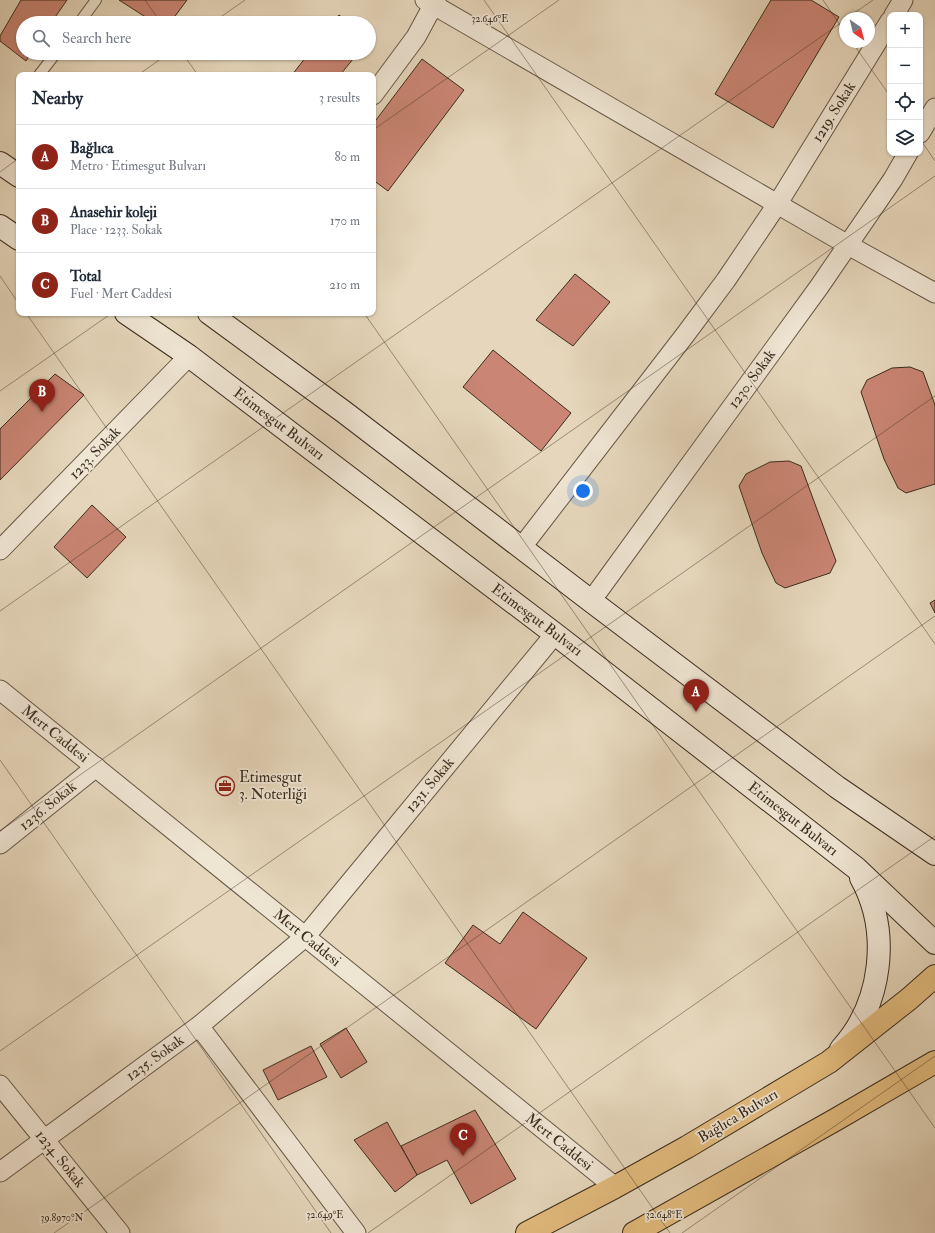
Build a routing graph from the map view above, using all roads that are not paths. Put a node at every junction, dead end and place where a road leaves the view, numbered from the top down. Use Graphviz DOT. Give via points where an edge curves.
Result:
graph roads {
  1 [pos="96,0"];
  2 [pos="903,0"];
  3 [pos="432,2"];
  4 [pos="896,12"];
  5 [pos="84,16"];
  6 [pos="887,26"];
  7 [pos="51,60"];
  8 [pos="41,72"];
  9 [pos="376,91"];
  10 [pos="935,108"];
  11 [pos="923,128"];
  12 [pos="906,156"];
  13 [pos="0,162"];
  14 [pos="16,174"];
  15 [pos="778,203"];
  16 [pos="0,226"];
  17 [pos="16,237"];
  18 [pos="848,245"];
  19 [pos="935,293"];
  20 [pos="130,316"];
  21 [pos="215,316"];
  22 [pos="189,356"];
  23 [pos="521,548"];
  24 [pos="0,550"];
  25 [pos="591,601"];
  26 [pos="555,634"];
  27 [pos="0,690"];
  28 [pos="96,767"];
  29 [pos="0,844"];
  30 [pos="935,854"];
  31 [pos="856,868"];
  32 [pos="305,936"];
  33 [pos="935,943"];
  34 [pos="935,976"];
  35 [pos="199,1026"];
  36 [pos="829,1062"];
  37 [pos="935,1062"];
  38 [pos="0,1085"];
  39 [pos="45,1139"];
  40 [pos="0,1172"];
  41 [pos="615,1187"];
  42 [pos="649,1230"];
  43 [pos="120,1233"];
  44 [pos="356,1233"];
  45 [pos="526,1233"];
  1 -- 5 [label="lane"];
  2 -- 4 [label="street"];
  3 -- 9 [label="street" via="416,37"];
  3 -- 15 [label="street"];
  6 -- 15 [label="street, 1219. Sokak"];
  7 -- 8 [label="lane"];
  10 -- 11 [label="street"];
  12 -- 18 [label="street, 1230. Sokak"];
  13 -- 14 [label="main road"];
  15 -- 18 [label="street"];
  15 -- 23 [label="street, 1219. Sokak" via="686,335"];
  16 -- 17 [label="main road"];
  18 -- 19 [label="street"];
  18 -- 25 [label="street, 1230. Sokak"];
  20 -- 22 [label="main road, Etimesgut Bulvarı"];
  21 -- 23 [label="main road"];
  22 -- 24 [label="street, 1233. Sokak"];
  22 -- 26 [label="main road, Etimesgut Bulvarı"];
  23 -- 25 [label="main road"];
  25 -- 30 [label="main road" via="837,786"];
  26 -- 31 [label="main road, Etimesgut Bulvarı"];
  26 -- 32 [label="street, 1231. Sokak"];
  27 -- 28 [label="street, Mert Caddesi"];
  28 -- 29 [label="street, 1236. Sokak"];
  28 -- 32 [label="street, Mert Caddesi"];
  31 -- 33 [label="main road, Etimesgut Bulvarı"];
  31 -- 36 [label="main road" via="872,902 877,921 879,958 872,997 861,1021"];
  32 -- 35 [label="street, 1235. Sokak"];
  32 -- 41 [label="street, Mert Caddesi"];
  34 -- 36 [label="main road, Bağlıca Bulvarı"];
  35 -- 39 [label="street, 1235. Sokak"];
  35 -- 44 [label="street"];
  36 -- 41 [label="main road, Bağlıca Bulvarı"];
  37 -- 42 [label="main road"];
  38 -- 39 [label="street, 1234. Sokak"];
  39 -- 40 [label="street, 1235. Sokak"];
  39 -- 43 [label="street, 1234. Sokak"];
  41 -- 45 [label="main road, Bağlıca Bulvarı"];
}
